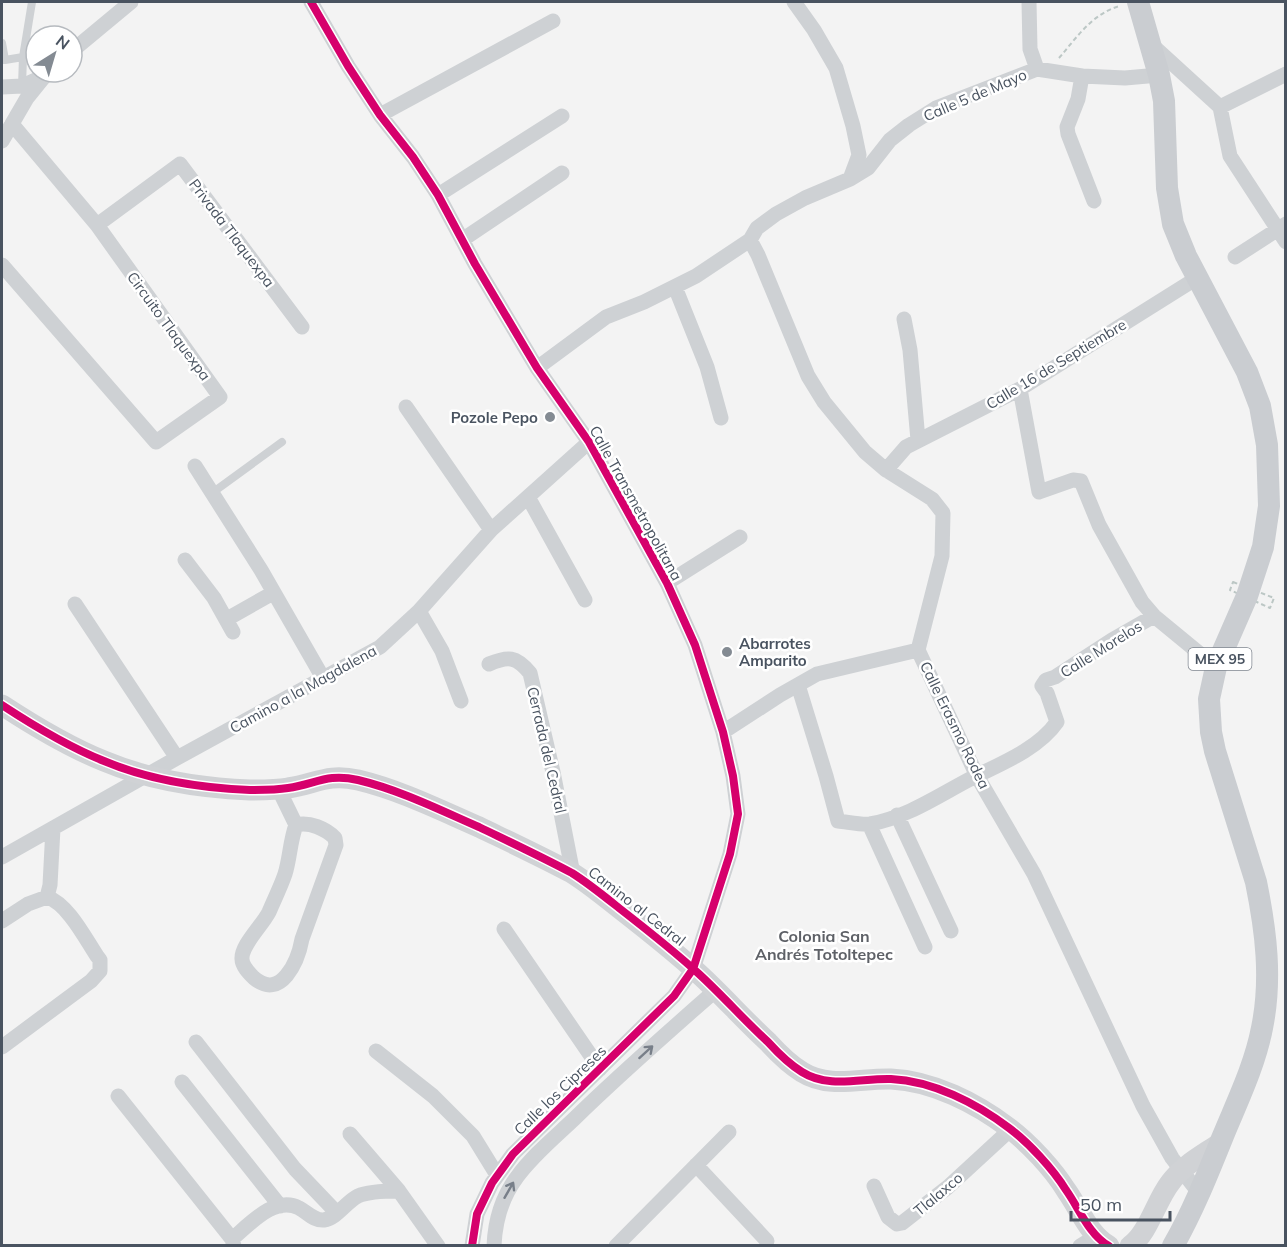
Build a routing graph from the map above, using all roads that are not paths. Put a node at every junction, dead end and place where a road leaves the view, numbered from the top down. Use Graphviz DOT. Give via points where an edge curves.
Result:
graph roads {
  1 [pos="32,2"];
  2 [pos="131,2"];
  3 [pos="311,2"];
  4 [pos="794,2"];
  5 [pos="1029,2"];
  6 [pos="1131,3"];
  7 [pos="553,21"];
  8 [pos="84,41"];
  9 [pos="2,43"];
  10 [pos="1150,43"];
  11 [pos="23,57"];
  12 [pos="3,60"];
  13 [pos="1042,70"];
  14 [pos="1286,74"];
  15 [pos="1159,75"];
  16 [pos="1082,76"];
  17 [pos="26,84"];
  18 [pos="38,84"];
  19 [pos="22,86"];
  20 [pos="2,87"];
  21 [pos="1220,107"];
  22 [pos="380,115"];
  23 [pos="562,116"];
  24 [pos="12,124"];
  25 [pos="2,141"];
  26 [pos="562,173"];
  27 [pos="850,179"];
  28 [pos="438,195"];
  29 [pos="1094,201"];
  30 [pos="97,225"];
  31 [pos="1282,232"];
  32 [pos="462,240"];
  33 [pos="750,240"];
  34 [pos="1235,256"];
  35 [pos="2,265"];
  36 [pos="1197,278"];
  37 [pos="675,287"];
  38 [pos="904,318"];
  39 [pos="302,327"];
  40 [pos="537,368"];
  41 [pos="1020,388"];
  42 [pos="406,407"];
  43 [pos="721,418"];
  44 [pos="918,440"];
  45 [pos="282,442"];
  46 [pos="589,442"];
  47 [pos="195,466"];
  48 [pos="886,470"];
  49 [pos="212,494"];
  50 [pos="528,497"];
  51 [pos="491,530"];
  52 [pos="740,537"];
  53 [pos="185,560"];
  54 [pos="667,583"];
  55 [pos="273,593"];
  56 [pos="585,600"];
  57 [pos="75,604"];
  58 [pos="419,611"];
  59 [pos="1154,616"];
  60 [pos="918,650"];
  61 [pos="489,664"];
  62 [pos="1216,667"];
  63 [pos="323,678"];
  64 [pos="798,685"];
  65 [pos="461,701"];
  66 [pos="2,705"];
  67 [pos="723,732"];
  68 [pos="177,758"];
  69 [pos="147,775"];
  70 [pos="977,776"];
  71 [pos="278,788"];
  72 [pos="897,815"];
  73 [pos="869,824"];
  74 [pos="296,825"];
  75 [pos="53,828"];
  76 [pos="2,857"];
  77 [pos="573,874"];
  78 [pos="47,897"];
  79 [pos="2,921"];
  80 [pos="504,929"];
  81 [pos="951,931"];
  82 [pos="925,947"];
  83 [pos="693,969"];
  84 [pos="716,990"];
  85 [pos="196,1042"];
  86 [pos="2,1047"];
  87 [pos="376,1051"];
  88 [pos="600,1069"];
  89 [pos="182,1082"];
  90 [pos="118,1096"];
  91 [pos="1011,1129"];
  92 [pos="729,1132"];
  93 [pos="350,1134"];
  94 [pos="1220,1143"];
  95 [pos="696,1165"];
  96 [pos="1181,1169"];
  97 [pos="497,1175"];
  98 [pos="874,1186"];
  99 [pos="399,1191"];
  100 [pos="1199,1193"];
  101 [pos="280,1206"];
  102 [pos="337,1213"];
  103 [pos="767,1241"];
  104 [pos="233,1242"];
  105 [pos="1095,1242"];
  106 [pos="438,1245"];
  107 [pos="472,1245"];
  108 [pos="494,1245"];
  109 [pos="616,1245"];
  110 [pos="1130,1245"];
  111 [pos="1173,1245"];
  1 -- 11 [label="lane"];
  2 -- 8 [label="street"];
  3 -- 22 [label="street, Calle Transmetropolitana"];
  4 -- 27 [label="street" via="836,68 859,155"];
  5 -- 13 [label="street" via="1030,50"];
  6 -- 10 [label="main road, MEX 95"];
  7 -- 22 [label="street"];
  9 -- 12 [label="lane"];
  10 -- 15 [label="main road, MEX 95"];
  10 -- 21 [label="street"];
  11 -- 12 [label="lane"];
  11 -- 19 [label="lane"];
  13 -- 16 [label="street, Calle 5 de Mayo"];
  13 -- 27 [label="street, Calle 5 de Mayo" via="936,108 890,140 868,168"];
  14 -- 21 [label="street"];
  15 -- 16 [label="street, Calle 5 de Mayo"];
  15 -- 36 [label="main road, MEX 95" via="1164,101 1169,206 1179,240"];
  16 -- 29 [label="street" via="1067,127"];
  17 -- 19 [label="street"];
  18 -- 24 [label="street"];
  19 -- 20 [label="street"];
  21 -- 31 [label="street" via="1230,156"];
  22 -- 28 [label="street, Calle Transmetropolitana"];
  23 -- 28 [label="street"];
  24 -- 25 [label="street"];
  24 -- 30 [label="street, Circuito Tlaquexpa"];
  26 -- 32 [label="street"];
  27 -- 33 [label="street, Calle 5 de Mayo" via="776,214 757,228"];
  28 -- 32 [label="street, Calle Transmetropolitana"];
  30 -- 35 [label="street, Circuito Tlaquexpa" via="219,397 156,442"];
  30 -- 39 [label="street, Privada Tlaquexpa" via="180,164"];
  31 -- 34 [label="street"];
  32 -- 40 [label="street, Calle Transmetropolitana"];
  33 -- 37 [label="street, Calle 5 de Mayo"];
  33 -- 48 [label="street, Calle Erasmo Rodea" via="808,376 845,428"];
  36 -- 41 [label="street, Calle 16 de Septiembre"];
  36 -- 62 [label="main road, MEX 95" via="1254,388 1268,467 1269,506 1263,547"];
  37 -- 40 [label="street, Calle 5 de Mayo" via="606,317"];
  37 -- 43 [label="street" via="707,368"];
  38 -- 44 [label="street"];
  40 -- 46 [label="street, Calle Transmetropolitana"];
  41 -- 44 [label="street, Calle 16 de Septiembre"];
  41 -- 59 [label="street" via="1039,492 1081,481 1133,589"];
  42 -- 51 [label="street"];
  44 -- 48 [label="street, Calle 16 de Septiembre" via="906,447"];
  45 -- 49 [label="lane"];
  46 -- 50 [label="street, Camino a la Magdalena"];
  46 -- 54 [label="street, Calle Transmetropolitana"];
  47 -- 49 [label="street"];
  48 -- 60 [label="street, Calle Erasmo Rodea" via="932,499 943,513 942,556"];
  49 -- 55 [label="street"];
  50 -- 51 [label="street, Camino a la Magdalena"];
  50 -- 56 [label="street"];
  51 -- 58 [label="street, Camino a la Magdalena"];
  52 -- 54 [label="street"];
  53 -- 55 [label="street" via="230,626"];
  54 -- 67 [label="street, Calle Transmetropolitana" via="695,645"];
  55 -- 63 [label="street"];
  57 -- 68 [label="street"];
  58 -- 63 [label="street, Camino a la Magdalena" via="380,647"];
  58 -- 65 [label="street" via="442,651"];
  59 -- 62 [label="street"];
  59 -- 70 [label="street, Calle Morelos" via="1046,680 1042,686 1057,720 1054,726 1008,762"];
  60 -- 64 [label="street" via="818,674"];
  60 -- 70 [label="street, Calle Erasmo Rodea"];
  61 -- 77 [label="street, Cerrada del Cedral" via="512,659 530,673"];
  62 -- 94 [label="main road, MEX 95" via="1209,699 1211,732 1256,882 1267,966 1262,1030"];
  63 -- 68 [label="street, Camino a la Magdalena"];
  64 -- 67 [label="street"];
  64 -- 73 [label="street" via="838,821"];
  66 -- 69 [label="street, Camino al Cedral" via="76,748"];
  67 -- 83 [label="street, Calle Transmetropolitana" via="738,814 730,854"];
  68 -- 69 [label="street, Camino a la Magdalena"];
  69 -- 71 [label="street, Camino al Cedral" via="200,785 251,790"];
  69 -- 75 [label="street, Camino a la Magdalena"];
  70 -- 72 [label="street"];
  70 -- 96 [label="street, Calle Erasmo Rodea" via="1034,874 1143,1107"];
  71 -- 74 [label="street"];
  71 -- 77 [label="street, Camino al Cedral" via="336,777 358,780 422,802"];
  72 -- 73 [label="street"];
  72 -- 81 [label="street"];
  73 -- 82 [label="street"];
  74 -- 74 [label="street" via="285,874 269,912 243,949 242,963 262,984 280,982 294,965 336,845 329,832 303,823"];
  75 -- 76 [label="street, Camino a la Magdalena"];
  75 -- 78 [label="street"];
  77 -- 83 [label="street, Camino al Cedral"];
  78 -- 79 [label="street"];
  78 -- 86 [label="street" via="64,908 100,960 100,971"];
  80 -- 88 [label="street"];
  83 -- 84 [label="street, Camino al Cedral"];
  83 -- 88 [label="street, Calle los Cipreses" via="674,996"];
  84 -- 91 [label="street, Camino al Cedral" via="804,1074 826,1081 890,1079 924,1084 961,1099"];
  108 -- 84 [label="street, Calle los Cipreses, one-way" via="503,1201 517,1177 622,1073"];
  85 -- 102 [label="street" via="295,1169"];
  87 -- 97 [label="street" via="433,1096 473,1136"];
  88 -- 97 [label="street, Calle los Cipreses" via="513,1154"];
  89 -- 101 [label="street"];
  90 -- 104 [label="street"];
  91 -- 98 [label="street, Tlalaxco" via="902,1223 888,1217"];
  91 -- 105 [label="street, Camino al Cedral" via="1064,1186"];
  92 -- 95 [label="street"];
  93 -- 99 [label="street"];
  94 -- 96 [label="street"];
  94 -- 100 [label="main road, MEX 95"];
  95 -- 103 [label="street"];
  95 -- 109 [label="street"];
  96 -- 100 [label="street, Calle Erasmo Rodea"];
  96 -- 110 [label="street" via="1139,1238"];
  97 -- 107 [label="street, Calle los Cipreses" via="477,1214"];
  99 -- 102 [label="street" via="358,1196"];
  99 -- 106 [label="street"];
  100 -- 111 [label="main road, MEX 95"];
  101 -- 102 [label="street" via="296,1206 325,1220"];
  101 -- 104 [label="street" via="263,1213"];
}
